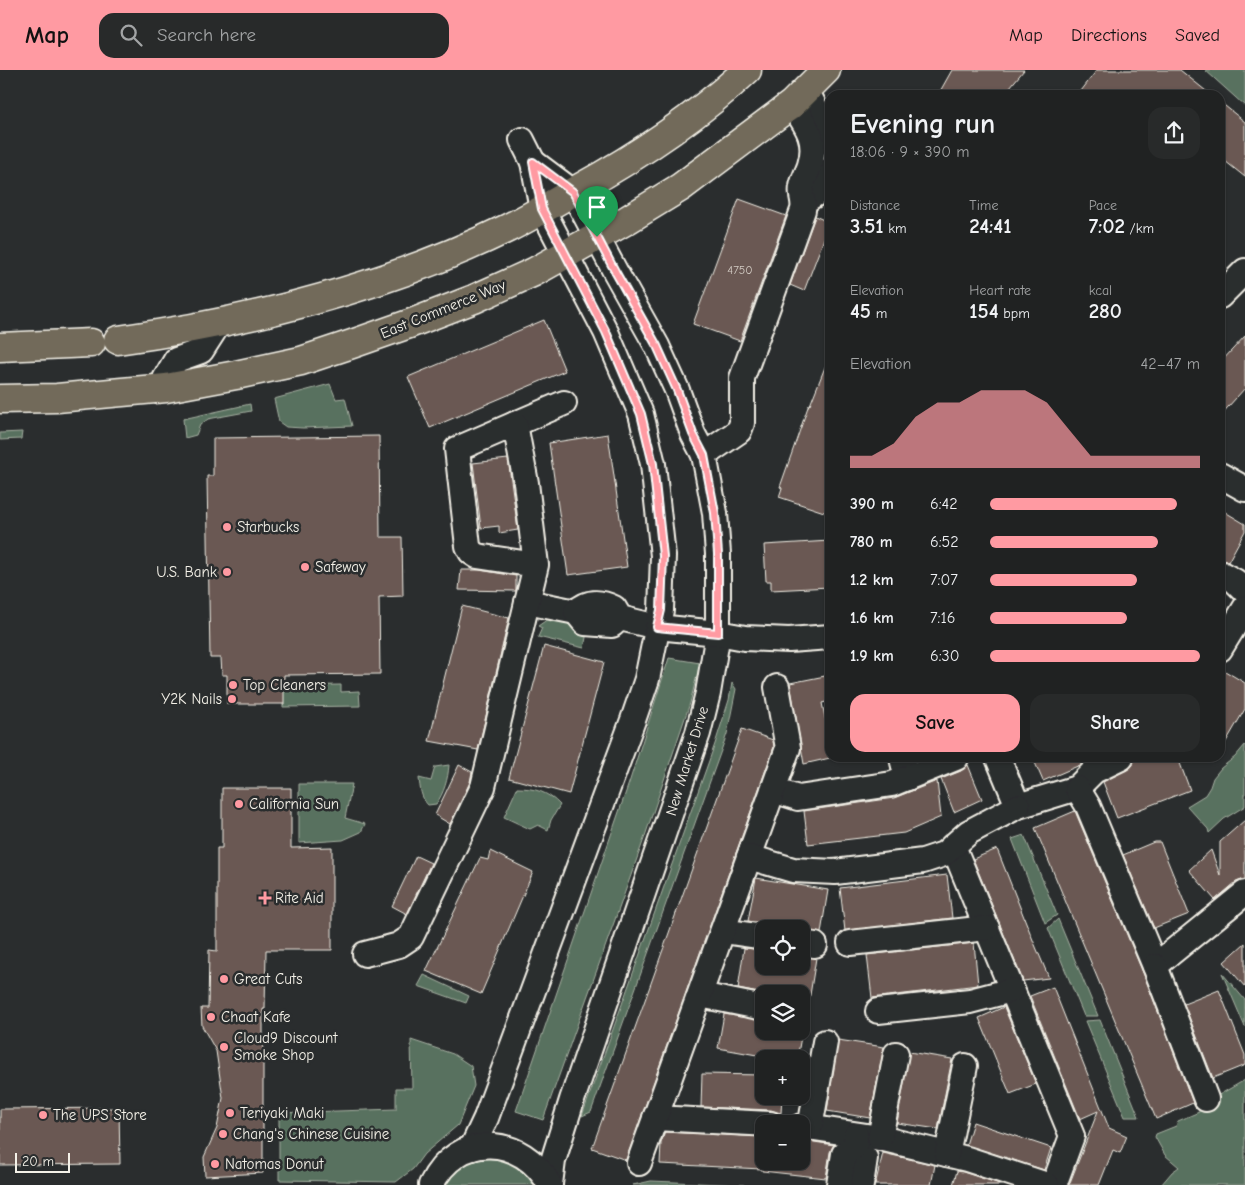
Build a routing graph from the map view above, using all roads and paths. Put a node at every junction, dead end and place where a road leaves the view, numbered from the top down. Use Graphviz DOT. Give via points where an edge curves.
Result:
graph roads {
  1 [pos="747,70"];
  2 [pos="826,70"];
  3 [pos="799,97"];
  4 [pos="825,130"];
  5 [pos="522,140"];
  6 [pos="533,162"];
  7 [pos="825,180"];
  8 [pos="573,192"];
  9 [pos="805,201"];
  10 [pos="542,209"];
  11 [pos="597,237"];
  12 [pos="565,255"];
  13 [pos="1245,271"];
  14 [pos="1225,291"];
  15 [pos="219,323"];
  16 [pos="118,340"];
  17 [pos="91,343"];
  18 [pos="0,347"];
  19 [pos="166,388"];
  20 [pos="0,399"];
  21 [pos="564,403"];
  22 [pos="515,424"];
  23 [pos="704,455"];
  24 [pos="1225,478"];
  25 [pos="1245,489"];
  26 [pos="536,565"];
  27 [pos="1225,576"];
  28 [pos="1245,591"];
  29 [pos="527,602"];
  30 [pos="1245,608"];
  31 [pos="657,627"];
  32 [pos="718,633"];
  33 [pos="825,636"];
  34 [pos="1225,641"];
  35 [pos="777,687"];
  36 [pos="935,762"];
  37 [pos="1000,762"];
  38 [pos="1113,762"];
  39 [pos="904,768"];
  40 [pos="1077,788"];
  41 [pos="773,790"];
  42 [pos="1018,806"];
  43 [pos="953,846"];
  44 [pos="749,857"];
  45 [pos="1245,893"];
  46 [pos="987,928"];
  47 [pos="723,931"];
  48 [pos="755,936"];
  49 [pos="850,943"];
  50 [pos="365,954"];
  51 [pos="1155,966"];
  52 [pos="1012,990"];
  53 [pos="700,995"];
  54 [pos="755,1006"];
  55 [pos="878,1011"];
  56 [pos="825,1042"];
  57 [pos="896,1054"];
  58 [pos="965,1066"];
  59 [pos="1206,1099"];
  60 [pos="809,1115"];
  61 [pos="655,1118"];
  62 [pos="755,1123"];
  63 [pos="810,1128"];
  64 [pos="880,1138"];
  65 [pos="855,1140"];
  66 [pos="472,1148"];
  67 [pos="947,1154"];
  68 [pos="639,1163"];
  69 [pos="851,1179"];
  70 [pos="431,1185"];
  71 [pos="550,1185"];
  72 [pos="1047,1185"];
  73 [pos="1054,1185"];
  1 -- 8 [label="main road" via="671,131"];
  2 -- 3 [label="main road, East Commerce Way"];
  3 -- 4 [label="street" via="817,111"];
  3 -- 9 [label="street" via="814,149 802,187"];
  3 -- 11 [label="main road, East Commerce Way" via="681,187"];
  5 -- 6 [label="street, New Market Drive"];
  6 -- 8 [label="street, New Market Drive"];
  6 -- 10 [label="street, New Market Drive"];
  7 -- 9 [label="street" via="819,192"];
  8 -- 10 [label="main road"];
  8 -- 11 [label="street, New Market Drive"];
  9 -- 23 [label="street" via="742,378 742,423 739,431"];
  10 -- 12 [label="street, New Market Drive"];
  10 -- 15 [label="main road" via="508,228 381,280 287,309"];
  11 -- 12 [label="main road, East Commerce Way"];
  11 -- 23 [label="street, New Market Drive" via="657,346"];
  12 -- 19 [label="main road, East Commerce Way" via="474,298 352,344 301,360"];
  12 -- 31 [label="street, New Market Drive" via="606,332 641,414 653,464 663,556 661,610"];
  13 -- 14 [label="street"];
  15 -- 16 [label="main road"];
  15 -- 19 [label="street" via="201,351 176,360 165,379"];
  16 -- 17 [label="street"];
  17 -- 18 [label="main road"];
  19 -- 20 [label="main road, East Commerce Way" via="57,398"];
  21 -- 22 [label="street"];
  22 -- 26 [label="street"];
  22 -- 26 [label="street" via="457,449 468,546 477,556"];
  23 -- 32 [label="street, New Market Drive" via="715,513"];
  24 -- 25 [label="street"];
  26 -- 29 [label="street"];
  27 -- 28 [label="street"];
  29 -- 31 [label="street" via="576,612 588,603 596,603 614,608 620,618"];
  29 -- 50 [label="street" via="483,787 411,937 399,945"];
  30 -- 34 [label="street"];
  31 -- 32 [label="street"];
  31 -- 66 [label="street, New Market Drive" via="647,679 633,720 486,1118"];
  32 -- 33 [label="street" via="789,640"];
  32 -- 71 [label="street, New Market Drive" via="698,733 572,1100 553,1161"];
  35 -- 41 [label="street" via="788,748"];
  36 -- 39 [label="street"];
  37 -- 42 [label="street"];
  38 -- 40 [label="street" via="1094,770"];
  39 -- 41 [label="street" via="892,784 798,798"];
  40 -- 42 [label="street"];
  40 -- 51 [label="street" via="1088,806"];
  41 -- 44 [label="street"];
  42 -- 43 [label="street" via="969,832"];
  43 -- 44 [label="street" via="944,854 923,861 835,872 793,870"];
  43 -- 46 [label="street"];
  44 -- 47 [label="street"];
  45 -- 51 [label="street"];
  46 -- 49 [label="street"];
  46 -- 52 [label="street"];
  47 -- 48 [label="street"];
  47 -- 53 [label="street"];
  51 -- 59 [label="street"];
  52 -- 55 [label="street" via="970,1001"];
  52 -- 73 [label="street" via="1072,1136"];
  53 -- 54 [label="street"];
  53 -- 61 [label="street"];
  56 -- 60 [label="street"];
  57 -- 64 [label="street"];
  58 -- 67 [label="street"];
  61 -- 62 [label="street"];
  61 -- 68 [label="street"];
  63 -- 65 [label="street"];
  64 -- 65 [label="street"];
  64 -- 67 [label="street"];
  65 -- 69 [label="street" via="844,1154"];
  66 -- 70 [label="street" via="452,1157 437,1172"];
  66 -- 71 [label="street" via="490,1145 509,1148 526,1156 540,1168"];
  67 -- 72 [label="street"];
}
